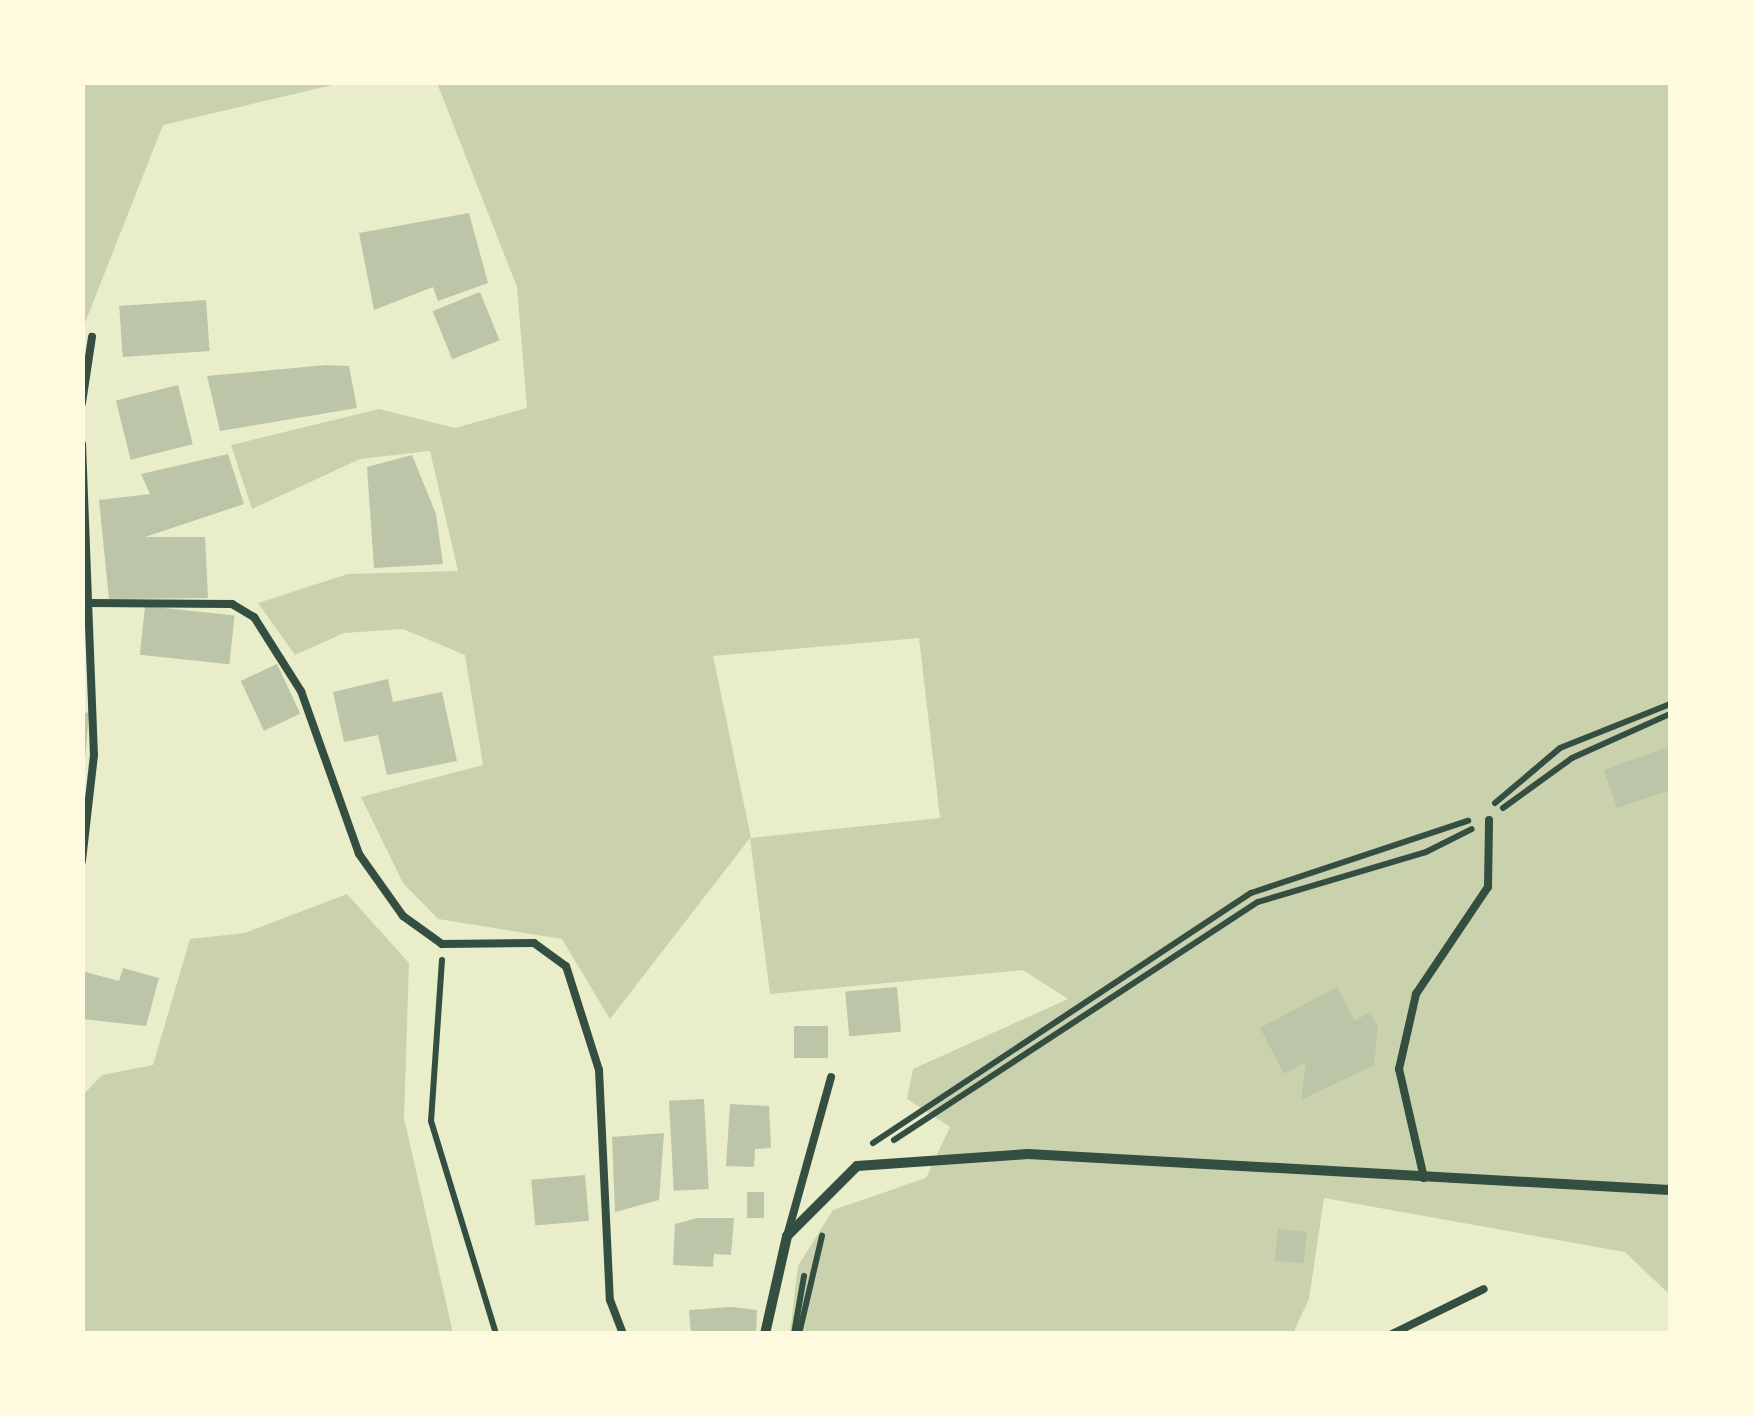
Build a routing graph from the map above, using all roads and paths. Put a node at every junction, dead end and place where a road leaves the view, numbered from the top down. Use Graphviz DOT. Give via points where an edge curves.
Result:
graph roads {
  1 [pos="92,337"];
  2 [pos="82,403"];
  3 [pos="82,444"];
  4 [pos="90,603"];
  5 [pos="1670,704"];
  6 [pos="1670,714"];
  7 [pos="1487,808"];
  8 [pos="1476,816"];
  9 [pos="1489,820"];
  10 [pos="82,861"];
  11 [pos="442,944"];
  12 [pos="831,1077"];
  13 [pos="852,1169"];
  14 [pos="1424,1178"];
  15 [pos="1670,1190"];
  16 [pos="832,1215"];
  17 [pos="820,1222"];
  18 [pos="786,1236"];
  19 [pos="1484,1289"];
  20 [pos="496,1334"];
  21 [pos="623,1334"];
  22 [pos="765,1334"];
  23 [pos="797,1334"];
  24 [pos="1392,1334"];
  1 -- 2 [label="lane"];
  3 -- 4 [label="lane"];
  4 -- 10 [label="lane" via="94,755"];
  4 -- 11 [label="lane" via="232,604 254,617 301,691 359,854 403,916"];
  5 -- 7 [label="path" via="1560,748"];
  6 -- 9 [label="path" via="1572,758"];
  8 -- 13 [label="path" via="1235,902 867,1147"];
  9 -- 13 [label="path" via="1426,852 1258,902 1194,937"];
  9 -- 14 [label="lane" via="1488,887 1416,994 1399,1069"];
  11 -- 20 [label="path" via="431,1121"];
  11 -- 21 [label="lane" via="534,943 566,966 600,1070 610,1300"];
  12 -- 18 [label="lane"];
  13 -- 14 [label="street" via="1028,1154"];
  13 -- 18 [label="street"];
  14 -- 15 [label="street"];
  16 -- 23 [label="path" via="816,1248"];
  17 -- 23 [label="path"];
  18 -- 22 [label="street"];
  19 -- 24 [label="lane"];
}
